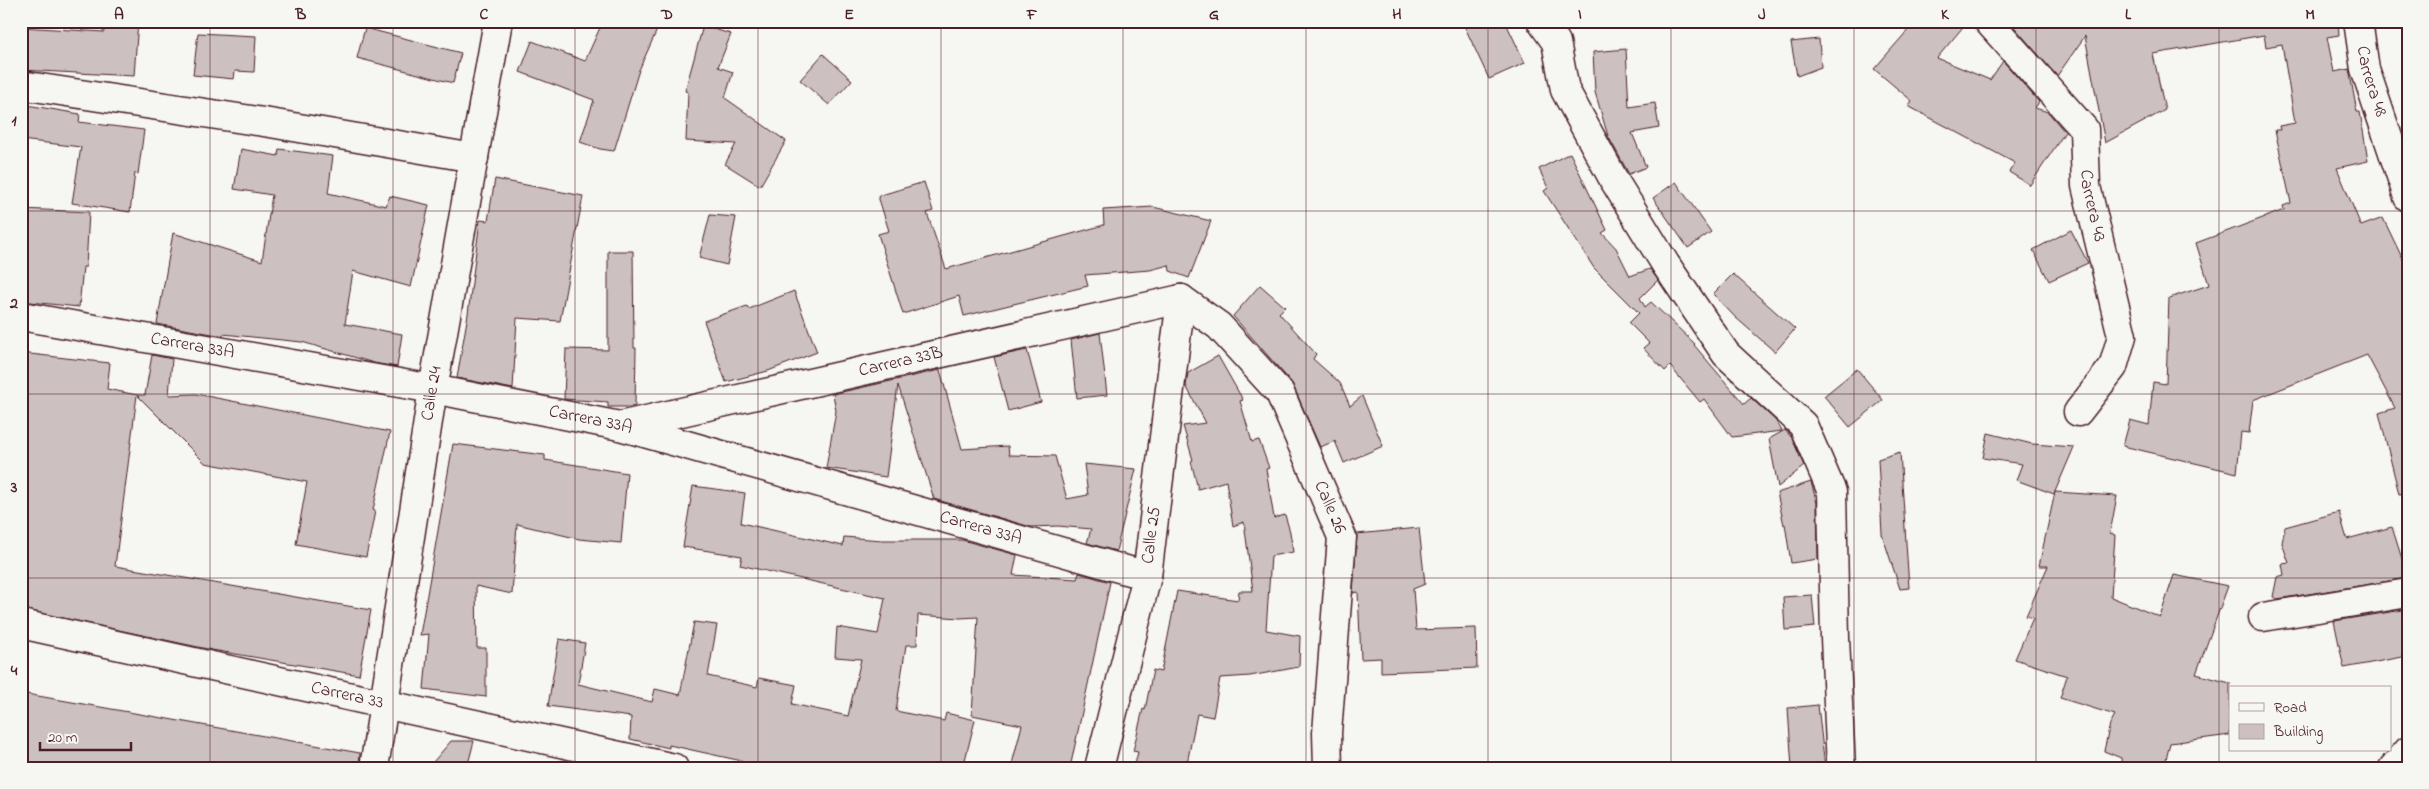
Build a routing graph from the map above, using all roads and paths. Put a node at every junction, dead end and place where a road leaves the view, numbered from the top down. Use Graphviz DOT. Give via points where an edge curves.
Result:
graph roads {
  1 [pos="498,21"];
  2 [pos="1541,21"];
  3 [pos="1988,21"];
  4 [pos="2358,21"];
  5 [pos="21,86"];
  6 [pos="474,158"];
  7 [pos="2408,198"];
  8 [pos="1181,299"];
  9 [pos="21,316"];
  10 [pos="433,389"];
  11 [pos="2078,412"];
  12 [pos="620,426"];
  13 [pos="1147,576"];
  14 [pos="2408,593"];
  15 [pos="2263,617"];
  16 [pos="21,624"];
  17 [pos="383,705"];
  18 [pos="2408,751"];
  19 [pos="374,768"];
  20 [pos="674,768"];
  21 [pos="1098,768"];
  22 [pos="1328,768"];
  23 [pos="1841,768"];
  24 [pos="2393,768"];
  1 -- 6 [label="street, Calle 24"];
  2 -- 23 [label="street" via="1556,42 1565,90 1615,182 1666,265 1726,354 1803,425 1832,492"];
  3 -- 11 [label="street, Carrera 43" via="2084,129 2086,186 2122,336 2113,367"];
  4 -- 7 [label="street, Carrera 48" via="2365,70"];
  5 -- 6 [label="street" via="270,123"];
  6 -- 10 [label="street, Calle 24"];
  8 -- 12 [label="street, Carrera 33B"];
  8 -- 13 [label="street, Calle 25"];
  8 -- 22 [label="street, Calle 26" via="1219,326 1280,393 1342,537 1327,733"];
  9 -- 10 [label="street, Carrera 33A"];
  10 -- 12 [label="street, Carrera 33A"];
  10 -- 17 [label="street, Calle 24"];
  12 -- 13 [label="street, Carrera 33A"];
  13 -- 21 [label="street, Calle 25"];
  14 -- 15 [label="street"];
  16 -- 17 [label="street, Carrera 33"];
  17 -- 19 [label="street, Calle 24"];
  17 -- 20 [label="street, Carrera 33"];
  18 -- 24 [label="street"];
}
